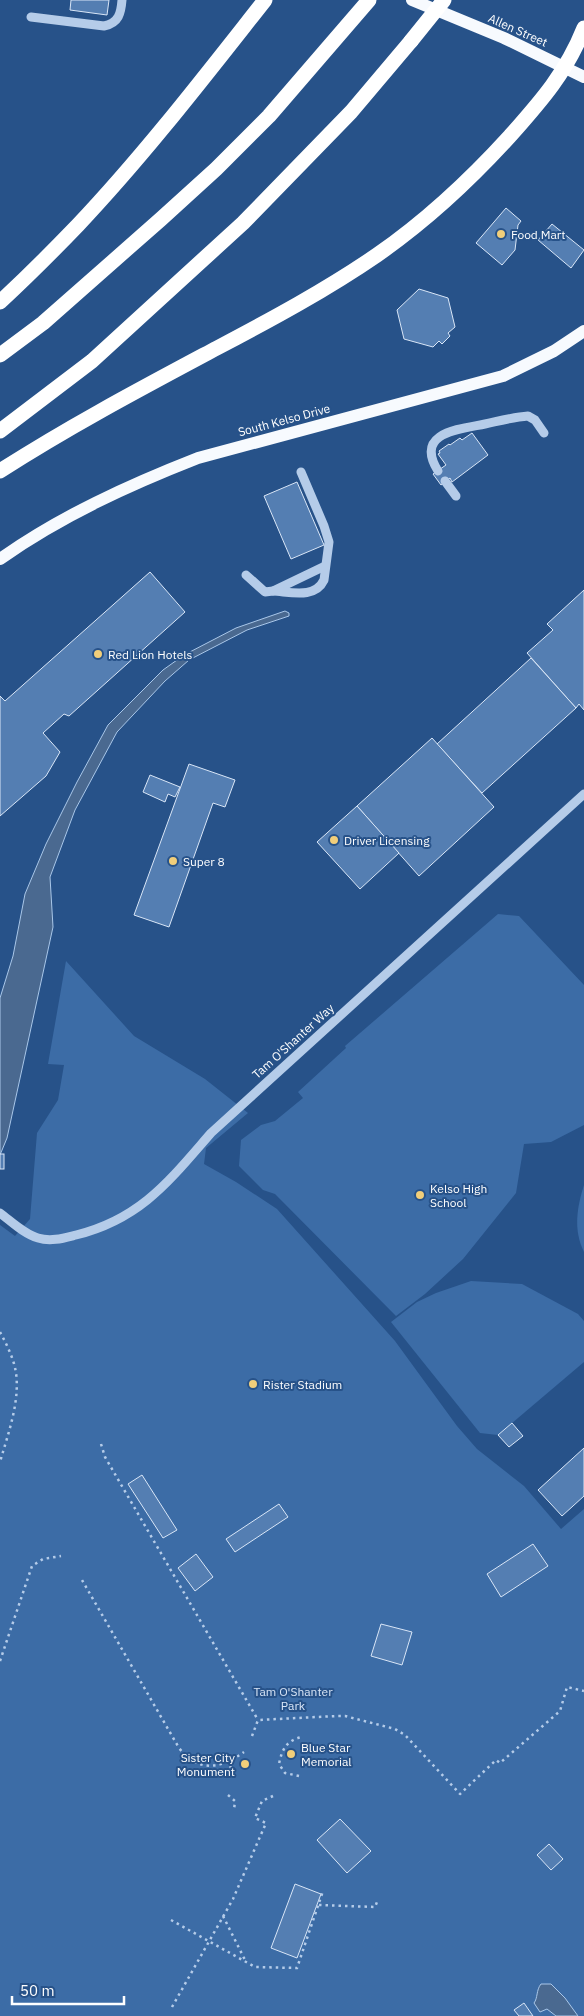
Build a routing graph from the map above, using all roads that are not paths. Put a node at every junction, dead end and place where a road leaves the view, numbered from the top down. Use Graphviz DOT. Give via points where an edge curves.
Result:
graph roads {
  1 [pos="122,0"];
  2 [pos="252,0"];
  3 [pos="265,0"];
  4 [pos="368,0"];
  5 [pos="412,0"];
  6 [pos="444,0"];
  7 [pos="31,17"];
  8 [pos="247,22"];
  9 [pos="584,28"];
  10 [pos="566,67"];
  11 [pos="584,77"];
  12 [pos="0,302"];
  13 [pos="584,331"];
  14 [pos="0,355"];
  15 [pos="0,431"];
  16 [pos="544,433"];
  17 [pos="0,471"];
  18 [pos="438,471"];
  19 [pos="301,472"];
  20 [pos="445,481"];
  21 [pos="456,496"];
  22 [pos="0,559"];
  23 [pos="324,566"];
  24 [pos="246,575"];
  25 [pos="274,591"];
  26 [pos="584,794"];
  27 [pos="0,1213"];
  1 -- 7 [label="street" via="119,17 104,26"];
  2 -- 8 [label="highway"];
  3 -- 8 [label="highway"];
  4 -- 14 [label="highway" via="269,116 216,169 162,220"];
  5 -- 10 [label="main road, Allen Street"];
  6 -- 15 [label="highway, bridge" via="351,112 243,223 92,361"];
  8 -- 12 [label="highway" via="102,199"];
  9 -- 10 [label="highway"];
  10 -- 11 [label="main road, Allen Street"];
  10 -- 17 [label="highway" via="551,89 486,162 435,210 379,253 314,294 122,399"];
  13 -- 22 [label="main road, South Kelso Drive" via="503,376 198,458 154,475 80,510"];
  16 -- 18 [label="street" via="528,416 446,432 434,442 432,450"];
  19 -- 23 [label="street" via="329,542"];
  20 -- 21 [label="street"];
  23 -- 25 [label="street"];
  23 -- 25 [label="street" via="324,580 312,592"];
  24 -- 25 [label="street" via="265,592"];
  26 -- 27 [label="street, Tam O'Shanter Way" via="211,1132 157,1193 132,1212 93,1231 51,1240 38,1238"];
}
